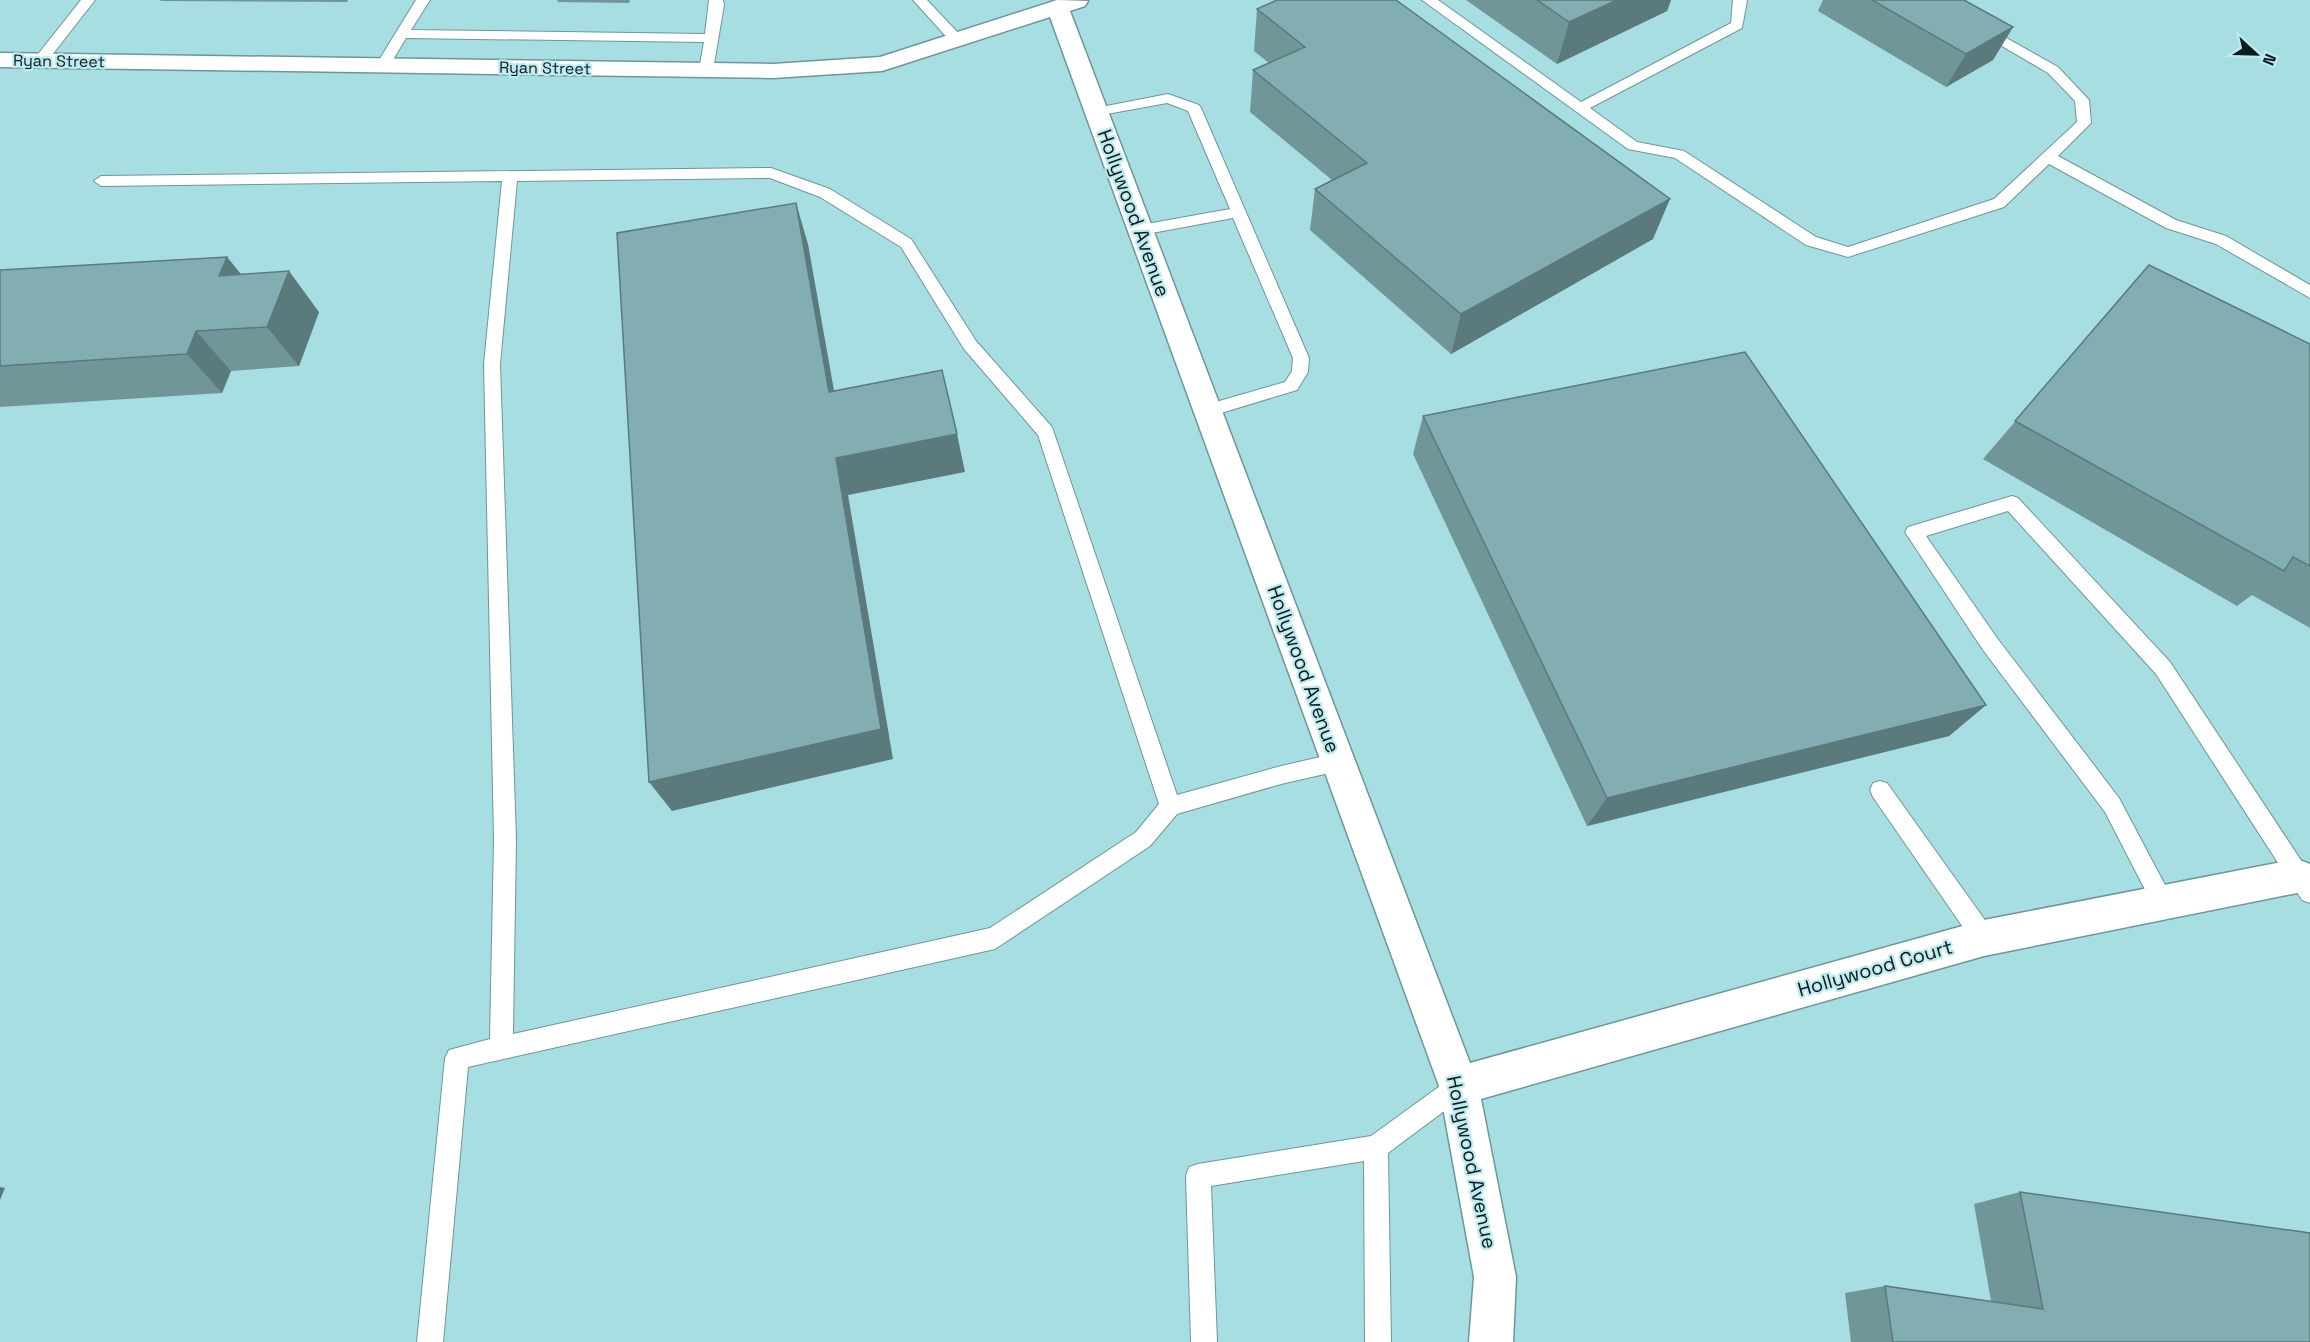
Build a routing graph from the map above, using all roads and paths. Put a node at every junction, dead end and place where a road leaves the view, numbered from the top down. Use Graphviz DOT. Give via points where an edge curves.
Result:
graph roads {
  1 [pos="88,0"];
  2 [pos="423,0"];
  3 [pos="716,0"];
  4 [pos="920,0"];
  5 [pos="1430,0"];
  6 [pos="1740,0"];
  7 [pos="1068,4"];
  8 [pos="1971,23"];
  9 [pos="402,33"];
  10 [pos="711,38"];
  11 [pos="957,40"];
  12 [pos="0,60"];
  13 [pos="40,61"];
  14 [pos="383,65"];
  15 [pos="706,70"];
  16 [pos="1580,108"];
  17 [pos="1096,112"];
  18 [pos="2048,157"];
  19 [pos="510,176"];
  20 [pos="101,181"];
  21 [pos="1239,212"];
  22 [pos="1141,230"];
  23 [pos="2310,292"];
  24 [pos="1208,411"];
  25 [pos="1338,762"];
  26 [pos="1880,790"];
  27 [pos="1170,806"];
  28 [pos="2307,879"];
  29 [pos="2163,902"];
  30 [pos="1984,938"];
  31 [pos="501,1048"];
  32 [pos="1459,1086"];
  33 [pos="1376,1147"];
  34 [pos="430,1342"];
  35 [pos="1204,1342"];
  36 [pos="1378,1342"];
  37 [pos="1491,1342"];
  1 -- 13 [label="lane"];
  2 -- 9 [label="lane"];
  3 -- 10 [label="lane"];
  4 -- 11 [label="lane"];
  5 -- 16 [label="lane"];
  6 -- 16 [label="lane" via="1737,25"];
  7 -- 11 [label="street, Ryan Street"];
  7 -- 17 [label="street, Hollywood Avenue"];
  8 -- 18 [label="lane" via="2053,70 2082,100 2084,123"];
  9 -- 10 [label="lane"];
  9 -- 14 [label="lane"];
  10 -- 15 [label="lane"];
  11 -- 15 [label="street, Ryan Street" via="882,64 773,71"];
  12 -- 13 [label="street, Ryan Street"];
  13 -- 14 [label="street, Ryan Street"];
  14 -- 15 [label="street, Ryan Street"];
  16 -- 18 [label="lane" via="1633,146 1679,154 1811,241 1848,252 1999,203"];
  17 -- 21 [label="lane" via="1168,98 1194,108"];
  17 -- 22 [label="street, Hollywood Avenue"];
  18 -- 23 [label="lane" via="2171,224 2221,240"];
  19 -- 20 [label="lane"];
  19 -- 27 [label="lane" via="771,172 825,193 906,243 970,345 1046,432"];
  19 -- 31 [label="lane" via="492,364 506,839"];
  21 -- 22 [label="lane"];
  21 -- 24 [label="lane" via="1301,358 1300,372 1291,386"];
  22 -- 24 [label="street, Hollywood Avenue"];
  24 -- 25 [label="street, Hollywood Avenue"];
  25 -- 27 [label="lane"];
  25 -- 32 [label="street, Hollywood Avenue"];
  26 -- 30 [label="lane"];
  27 -- 31 [label="lane" via="1143,839 995,939"];
  28 -- 29 [label="street, Hollywood Court"];
  28 -- 29 [label="lane" via="2163,668 2012,504 1914,532 1990,644 2112,805"];
  29 -- 30 [label="street, Hollywood Court"];
  30 -- 32 [label="street, Hollywood Court"];
  31 -- 34 [label="lane" via="457,1058"];
  32 -- 33 [label="lane"];
  32 -- 37 [label="street, Hollywood Avenue" via="1495,1277"];
  33 -- 35 [label="lane" via="1198,1176"];
  33 -- 36 [label="lane"];
}
